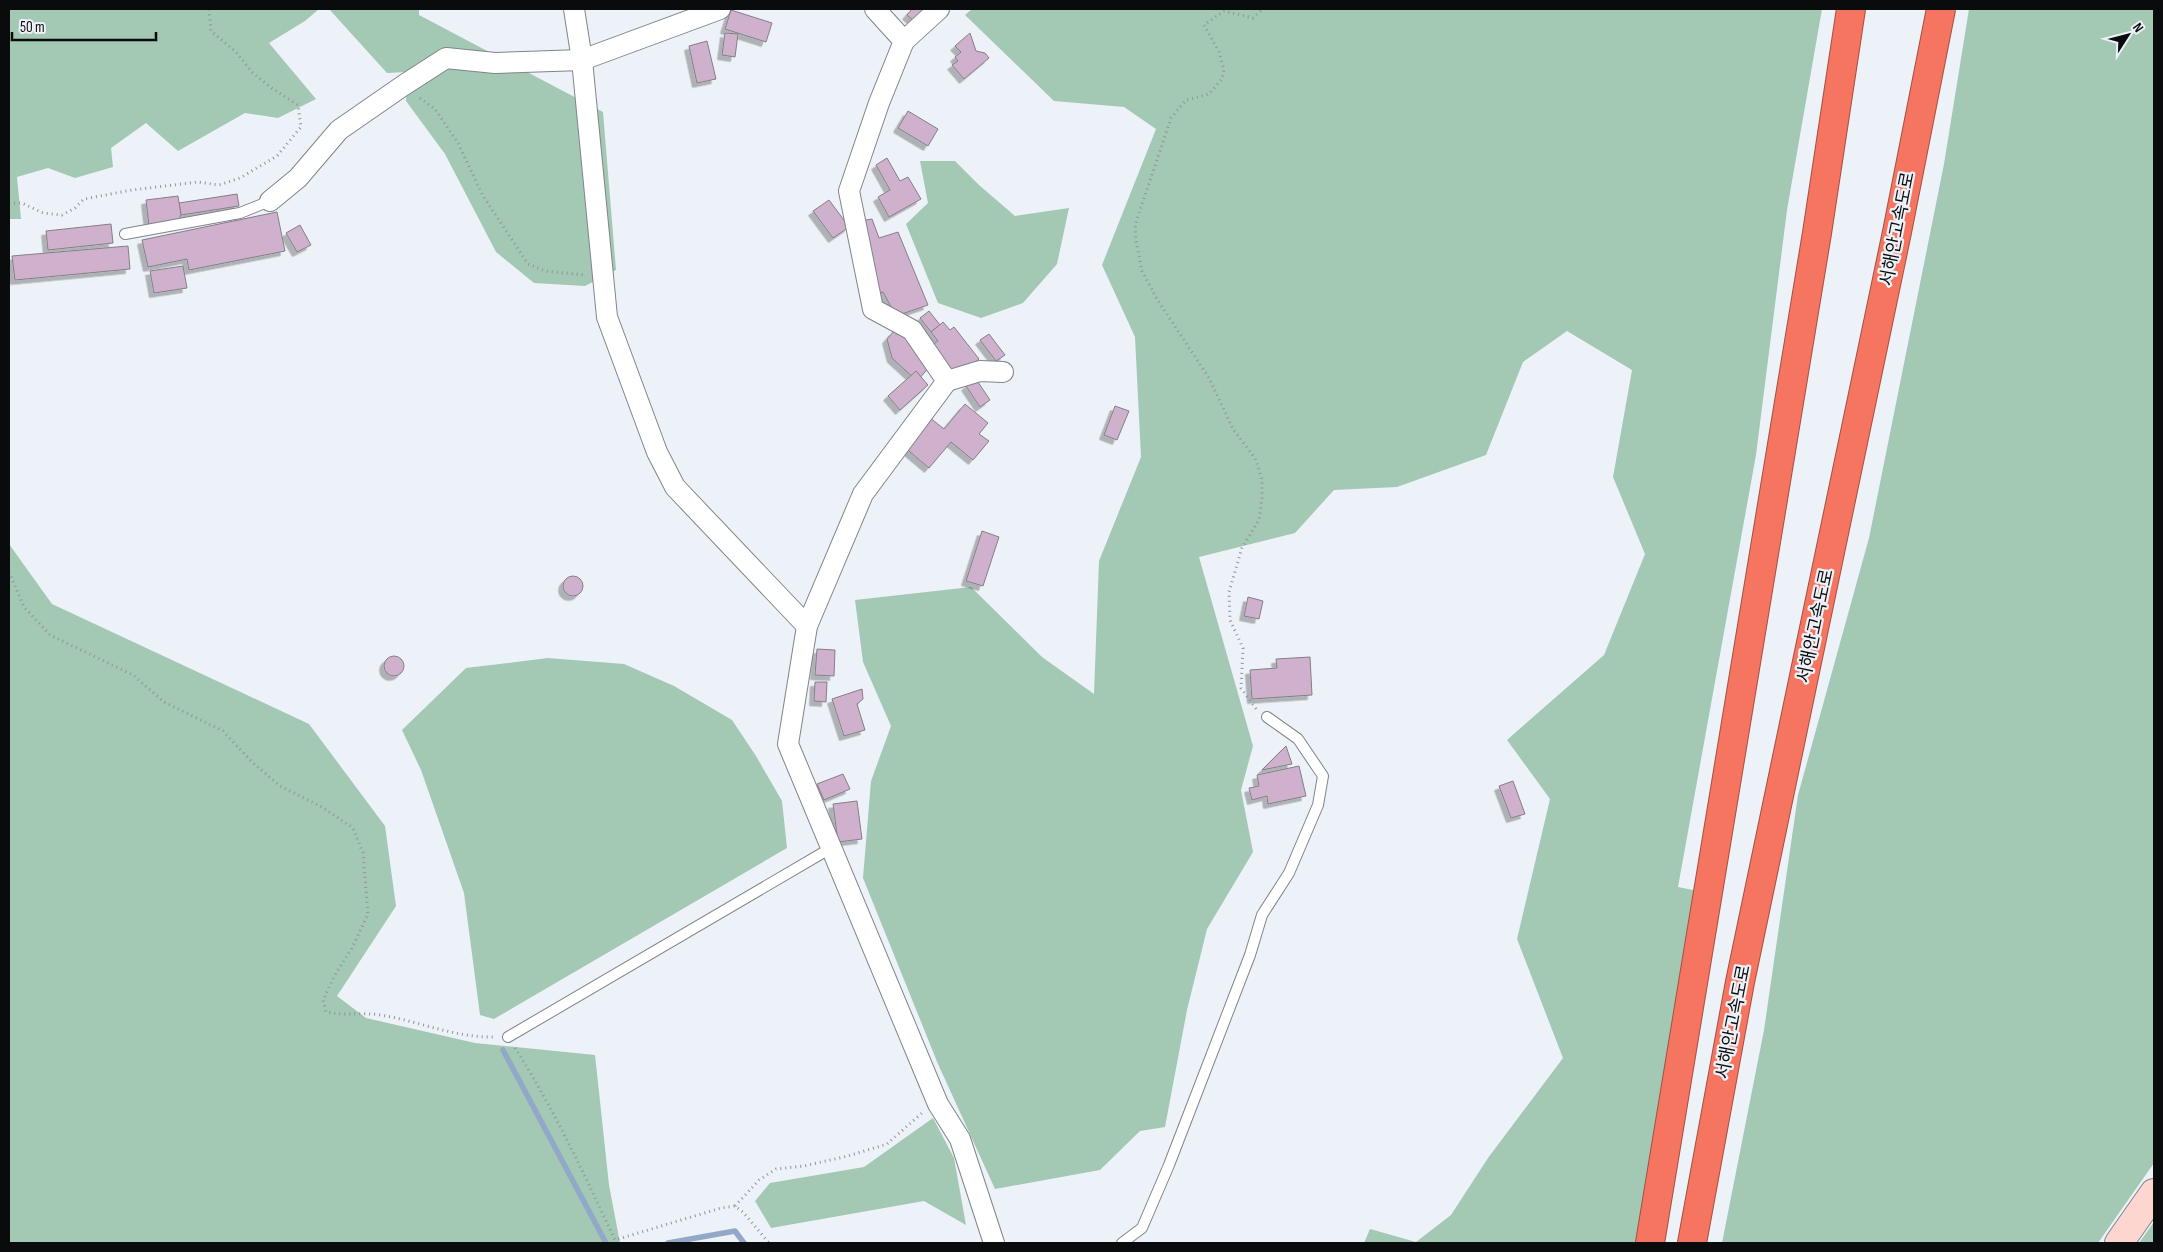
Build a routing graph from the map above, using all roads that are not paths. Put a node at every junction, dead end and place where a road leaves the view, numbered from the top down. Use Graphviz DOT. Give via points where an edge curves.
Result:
graph roads {
  1 [pos="574,9"];
  2 [pos="720,9"];
  3 [pos="875,9"];
  4 [pos="938,9"];
  5 [pos="1851,9"];
  6 [pos="1940,9"];
  7 [pos="904,41"];
  8 [pos="582,60"];
  9 [pos="270,201"];
  10 [pos="125,234"];
  11 [pos="1003,372"];
  12 [pos="947,381"];
  13 [pos="807,626"];
  14 [pos="1267,717"];
  15 [pos="831,848"];
  16 [pos="508,1037"];
  17 [pos="2154,1193"];
  18 [pos="994,1243"];
  19 [pos="1122,1243"];
  20 [pos="1650,1243"];
  21 [pos="1692,1243"];
  22 [pos="2119,1243"];
  1 -- 8 [label="street"];
  2 -- 8 [label="street"];
  3 -- 7 [label="street"];
  4 -- 7 [label="street"];
  5 -- 20 [label="highway"];
  6 -- 21 [label="highway, 서해안고속도로" via="1893,251 1740,982"];
  7 -- 12 [label="street" via="849,190 873,309 912,330"];
  8 -- 9 [label="street" via="495,63 446,58 339,130 298,178"];
  8 -- 13 [label="street" via="607,317 657,452 675,487"];
  9 -- 10 [label="lane" via="240,213"];
  11 -- 12 [label="street" via="980,371"];
  12 -- 13 [label="street" via="863,494"];
  13 -- 15 [label="street" via="788,744"];
  14 -- 19 [label="lane" via="1298,739 1323,776 1318,804 1289,873 1262,915 1250,955 1142,1228"];
  15 -- 16 [label="lane"];
  15 -- 18 [label="street" via="938,1104 960,1138"];
  17 -- 22 [label="main road"];
}
